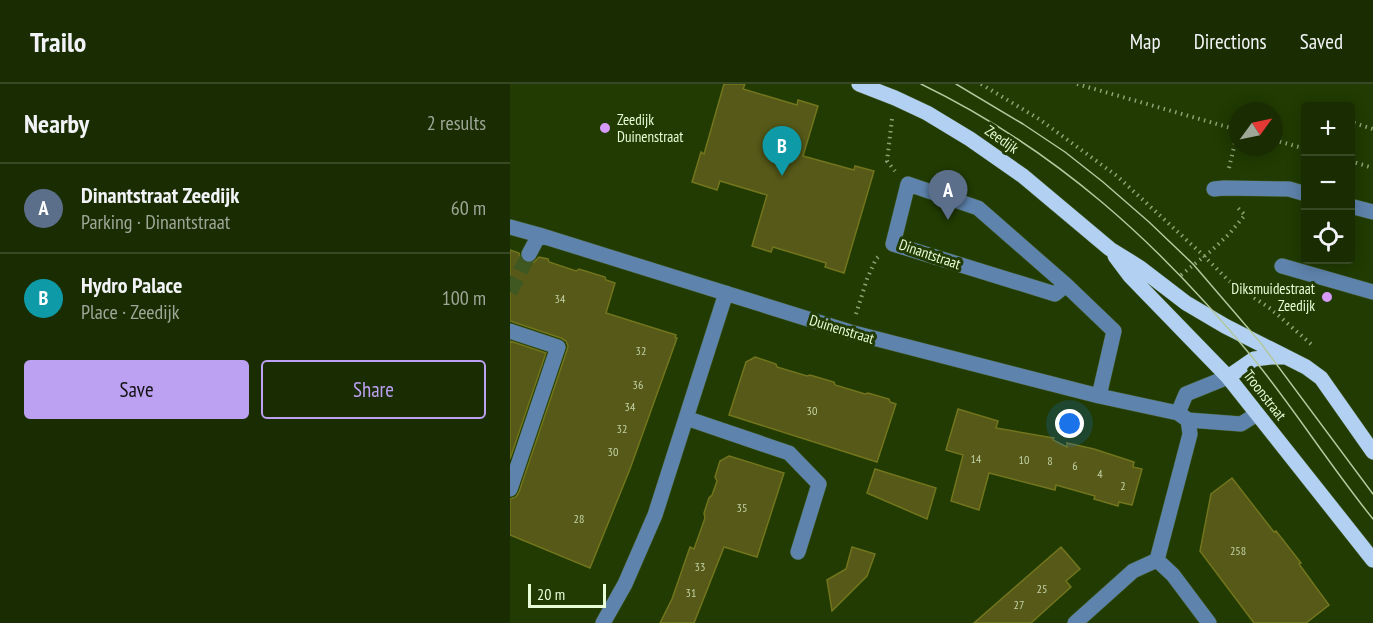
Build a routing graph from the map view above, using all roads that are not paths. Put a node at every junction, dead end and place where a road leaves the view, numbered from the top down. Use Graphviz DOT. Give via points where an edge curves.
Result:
graph roads {
  1 [pos="859,84"];
  2 [pos="1219,188"];
  3 [pos="1301,193"];
  4 [pos="1355,207"];
  5 [pos="1373,212"];
  6 [pos="510,227"];
  7 [pos="539,235"];
  8 [pos="1110,249"];
  9 [pos="529,254"];
  10 [pos="1282,266"];
  11 [pos="1066,285"];
  12 [pos="1373,292"];
  13 [pos="726,293"];
  14 [pos="510,331"];
  15 [pos="1286,357"];
  16 [pos="1228,377"];
  17 [pos="1099,396"];
  18 [pos="1257,414"];
  19 [pos="1183,416"];
  20 [pos="686,418"];
  21 [pos="1373,452"];
  22 [pos="510,489"];
  23 [pos="798,552"];
  24 [pos="1157,560"];
  25 [pos="1373,560"];
  26 [pos="603,623"];
  27 [pos="1075,623"];
  28 [pos="1209,623"];
  1 -- 8 [label="main road, Zeedijk" via="895,98 970,139 1023,176"];
  2 -- 3 [label="street" via="1289,189"];
  4 -- 5 [label="street"];
  6 -- 7 [label="street, Duinenstraat"];
  7 -- 9 [label="street"];
  7 -- 13 [label="street, Duinenstraat"];
  8 -- 15 [label="main road, Zeedijk" via="1186,303"];
  8 -- 16 [label="main road, Zeedijk" via="1130,276"];
  10 -- 12 [label="street"];
  11 -- 11 [label="street, Dinantstraat" via="978,208 908,184 893,244 1055,294"];
  11 -- 17 [label="street" via="1113,332"];
  13 -- 17 [label="street, Duinenstraat" via="850,332"];
  13 -- 20 [label="street"];
  14 -- 22 [label="street" via="558,347"];
  15 -- 16 [label="main road, Troonstraat" via="1254,359"];
  15 -- 21 [label="main road" via="1321,378"];
  16 -- 18 [label="main road, Troonstraat"];
  16 -- 19 [label="street" via="1186,394"];
  17 -- 19 [label="street, Duinenstraat"];
  18 -- 19 [label="street, Duinenstraat" via="1241,424"];
  18 -- 25 [label="main road, Troonstraat"];
  19 -- 24 [label="street" via="1190,434"];
  20 -- 23 [label="street" via="789,453 819,484"];
  20 -- 26 [label="street" via="655,515"];
  24 -- 27 [label="street" via="1133,571"];
  24 -- 28 [label="street"];
}
